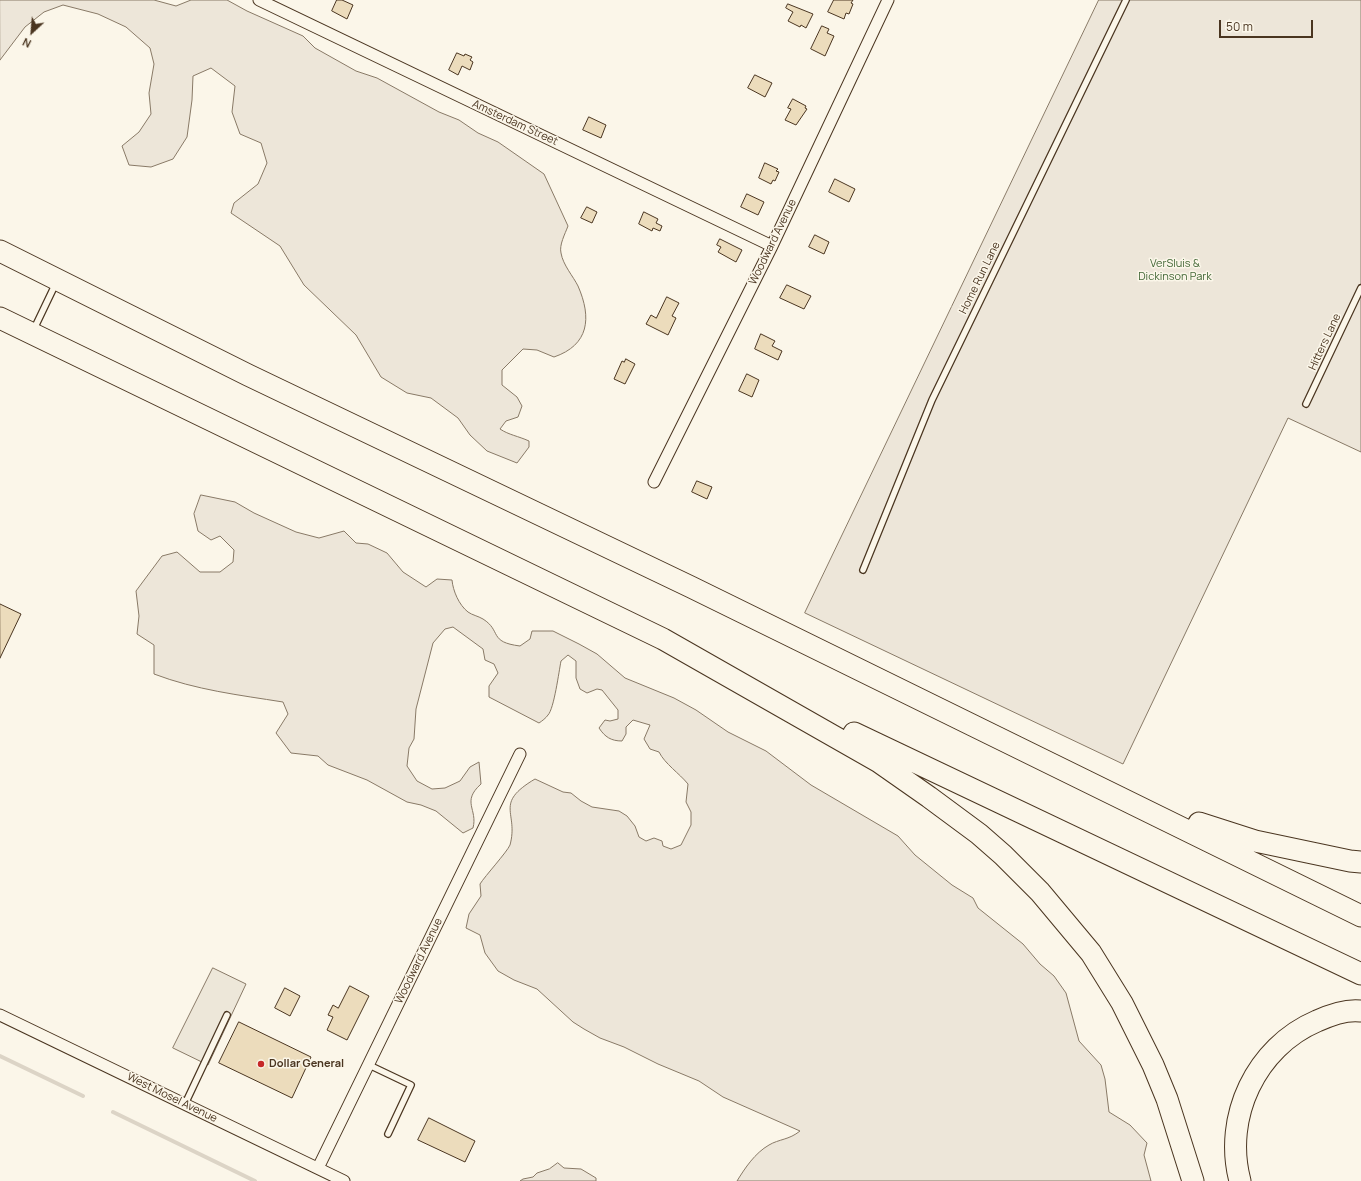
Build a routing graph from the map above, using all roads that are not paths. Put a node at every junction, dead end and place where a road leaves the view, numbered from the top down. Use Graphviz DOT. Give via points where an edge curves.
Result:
graph roads {
  1 [pos="259,0"];
  2 [pos="888,0"];
  3 [pos="1126,0"];
  4 [pos="772,246"];
  5 [pos="0,251"];
  6 [pos="57,280"];
  7 [pos="1361,288"];
  8 [pos="0,318"];
  9 [pos="32,333"];
  10 [pos="1306,404"];
  11 [pos="654,482"];
  12 [pos="863,570"];
  13 [pos="716,668"];
  14 [pos="520,754"];
  15 [pos="1096,785"];
  16 [pos="1361,862"];
  17 [pos="1361,916"];
  18 [pos="1361,974"];
  19 [pos="1361,1010"];
  20 [pos="227,1015"];
  21 [pos="0,1016"];
  22 [pos="369,1065"];
  23 [pos="185,1104"];
  24 [pos="388,1134"];
  25 [pos="318,1168"];
  26 [pos="344,1181"];
  27 [pos="1193,1181"];
  28 [pos="1240,1181"];
  1 -- 4 [label="street, Amsterdam Street"];
  2 -- 4 [label="street, Woodward Avenue"];
  3 -- 12 [label="lane, Home Run Lane" via="932,400"];
  4 -- 11 [label="street, Woodward Avenue"];
  5 -- 6 [label="highway"];
  6 -- 9 [label="lane"];
  6 -- 15 [label="highway"];
  7 -- 10 [label="lane, Hitters Lane"];
  8 -- 9 [label="highway"];
  9 -- 13 [label="highway" via="594,605"];
  13 -- 18 [label="highway"];
  13 -- 27 [label="highway" via="879,762 979,834 1040,892 1091,953 1139,1034 1167,1099"];
  14 -- 22 [label="street, Woodward Avenue"];
  15 -- 16 [label="highway" via="1242,837 1296,851"];
  15 -- 17 [label="highway"];
  19 -- 28 [label="highway" via="1328,1016 1306,1026 1287,1038 1269,1055 1250,1085 1240,1109 1236,1156"];
  20 -- 23 [label="lane"];
  21 -- 23 [label="street, West Mosel Avenue"];
  22 -- 24 [label="lane" via="411,1085"];
  22 -- 25 [label="street, Woodward Avenue"];
  23 -- 25 [label="street, West Mosel Avenue"];
  25 -- 26 [label="street, West Mosel Avenue"];
}
